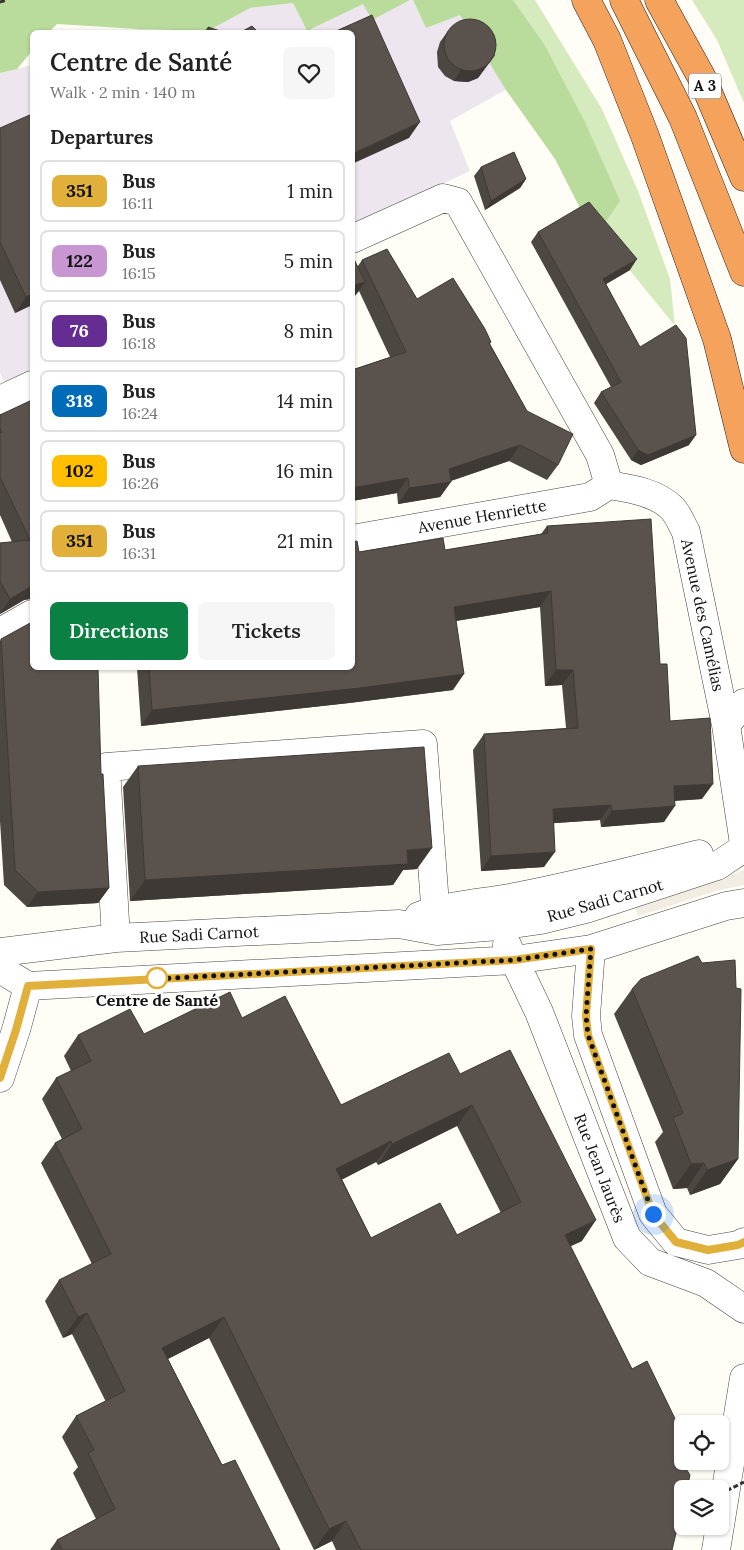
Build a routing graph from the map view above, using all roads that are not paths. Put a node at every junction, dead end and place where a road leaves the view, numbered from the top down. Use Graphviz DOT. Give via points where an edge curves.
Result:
graph roads {
  1 [pos="586,0"];
  2 [pos="624,0"];
  3 [pos="659,0"];
  4 [pos="744,177"];
  5 [pos="355,238"];
  6 [pos="744,272"];
  7 [pos="30,386"];
  8 [pos="0,400"];
  9 [pos="744,449"];
  10 [pos="609,485"];
  11 [pos="355,538"];
  12 [pos="30,615"];
  13 [pos="0,632"];
  14 [pos="744,703"];
  15 [pos="726,725"];
  16 [pos="744,847"];
  17 [pos="588,882"];
  18 [pos="744,904"];
  19 [pos="436,920"];
  20 [pos="541,920"];
  21 [pos="498,926"];
  22 [pos="116,938"];
  23 [pos="591,949"];
  24 [pos="0,952"];
  25 [pos="527,959"];
  26 [pos="0,969"];
  27 [pos="28,986"];
  28 [pos="0,1078"];
  29 [pos="744,1242"];
  30 [pos="706,1282"];
  31 [pos="744,1284"];
  32 [pos="744,1308"];
  33 [pos="744,1378"];
  34 [pos="716,1550"];
  1 -- 9 [label="highway" via="607,40 642,128 717,339"];
  2 -- 6 [label="highway" via="683,118"];
  3 -- 4 [label="highway, A 3" via="702,78"];
  5 -- 10 [label="street" via="443,198 458,202 600,455"];
  7 -- 8 [label="street"];
  10 -- 11 [label="street, Avenue Henriette" via="590,497"];
  10 -- 15 [label="street, Avenue des Camélias" via="656,496 673,509 686,532"];
  12 -- 13 [label="street"];
  14 -- 15 [label="street"];
  15 -- 16 [label="street, Avenue des Camélias"];
  16 -- 17 [label="street, Rue Sadi Carnot" via="700,854"];
  16 -- 20 [label="street, Rue Sadi Carnot" via="717,866 586,909"];
  17 -- 19 [label="street, Rue Sadi Carnot" via="518,896"];
  17 -- 20 [label="street"];
  18 -- 23 [label="street" via="726,906"];
  19 -- 21 [label="street, Rue Sadi Carnot"];
  19 -- 22 [label="street, Rue Sadi Carnot"];
  19 -- 22 [label="street" via="423,744 106,767"];
  20 -- 21 [label="street, Rue Sadi Carnot"];
  20 -- 25 [label="street, Rue Jean Jaurès"];
  21 -- 25 [label="street, Rue Jean Jaurès"];
  22 -- 24 [label="street, Rue Sadi Carnot"];
  23 -- 25 [label="street"];
  23 -- 29 [label="street" via="586,1016 588,1035 653,1214 676,1242 708,1250"];
  25 -- 27 [label="street"];
  25 -- 30 [label="street, Rue Jean Jaurès" via="539,1012 627,1238 650,1262"];
  26 -- 27 [label="street"];
  27 -- 28 [label="street"];
  30 -- 31 [label="street, Rue Jean Jaurès"];
  30 -- 32 [label="street, Rue Jean Jaurès"];
  33 -- 34 [label="street"];
}
